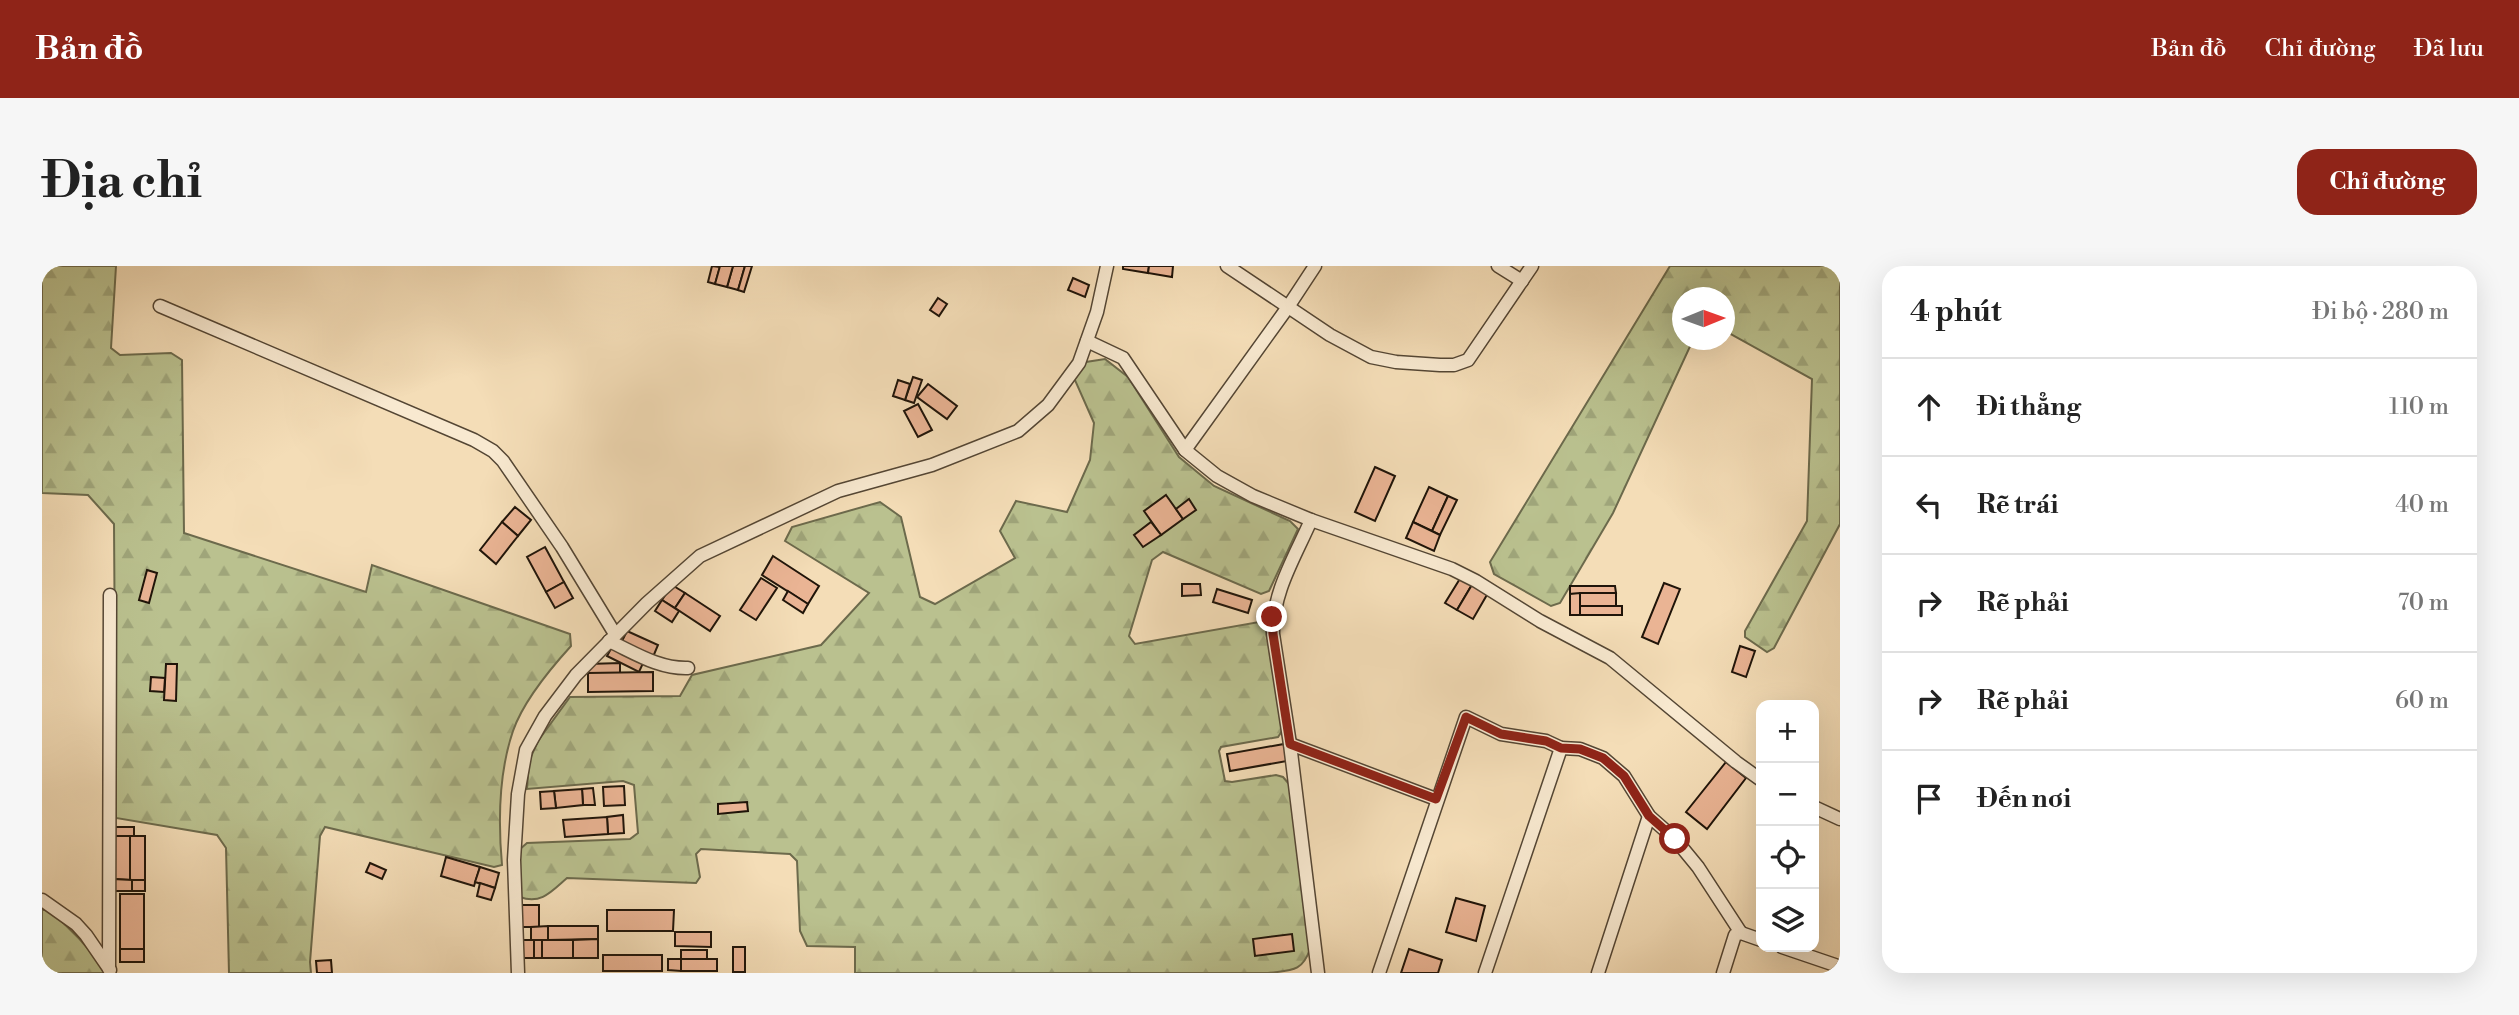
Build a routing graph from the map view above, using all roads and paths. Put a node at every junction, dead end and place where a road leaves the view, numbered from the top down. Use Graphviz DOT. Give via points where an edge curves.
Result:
graph roads {
  1 [pos="1107,266"];
  2 [pos="1227,266"];
  3 [pos="1315,266"];
  4 [pos="1498,266"];
  5 [pos="1532,266"];
  6 [pos="1522,281"];
  7 [pos="160,306"];
  8 [pos="1288,307"];
  9 [pos="1087,341"];
  10 [pos="1185,450"];
  11 [pos="1311,520"];
  12 [pos="110,596"];
  13 [pos="612,637"];
  14 [pos="688,668"];
  15 [pos="1290,744"];
  16 [pos="1561,748"];
  17 [pos="1756,776"];
  18 [pos="1436,799"];
  19 [pos="1819,809"];
  20 [pos="1649,816"];
  21 [pos="1840,819"];
  22 [pos="42,900"];
  23 [pos="1741,933"];
  24 [pos="1756,938"];
  25 [pos="1797,952"];
  26 [pos="111,971"];
  27 [pos="518,973"];
  28 [pos="1318,973"];
  29 [pos="1379,973"];
  30 [pos="1485,973"];
  31 [pos="1598,973"];
  32 [pos="1723,973"];
  33 [pos="1837,973"];
  1 -- 9 [label="street"];
  2 -- 8 [label="street"];
  3 -- 8 [label="street"];
  4 -- 6 [label="street"];
  5 -- 6 [label="street"];
  6 -- 8 [label="street" via="1468,360 1454,365 1371,357"];
  7 -- 13 [label="street" via="493,451 562,547"];
  8 -- 10 [label="street"];
  9 -- 10 [label="street" via="1123,358"];
  9 -- 13 [label="street" via="1079,363 1048,405 1018,431 932,465 838,491 700,556"];
  10 -- 11 [label="street" via="1252,496"];
  11 -- 15 [label="street" via="1272,617"];
  11 -- 17 [label="street" via="1452,569 1593,647"];
  12 -- 26 [label="street"];
  13 -- 14 [label="street" via="660,665"];
  13 -- 27 [label="street" via="576,675 526,750 514,860"];
  15 -- 18 [label="street"];
  15 -- 28 [label="street"];
  16 -- 18 [label="street" via="1501,734 1466,717"];
  16 -- 20 [label="street" via="1603,758 1624,776"];
  16 -- 30 [label="street"];
  18 -- 29 [label="street"];
  19 -- 21 [label="street"];
  20 -- 23 [label="street" via="1698,867"];
  20 -- 31 [label="street"];
  22 -- 26 [label="street" via="76,924"];
  23 -- 24 [label="street"];
  23 -- 32 [label="street" via="1735,935"];
  25 -- 33 [label="street" via="1835,965"];
}
